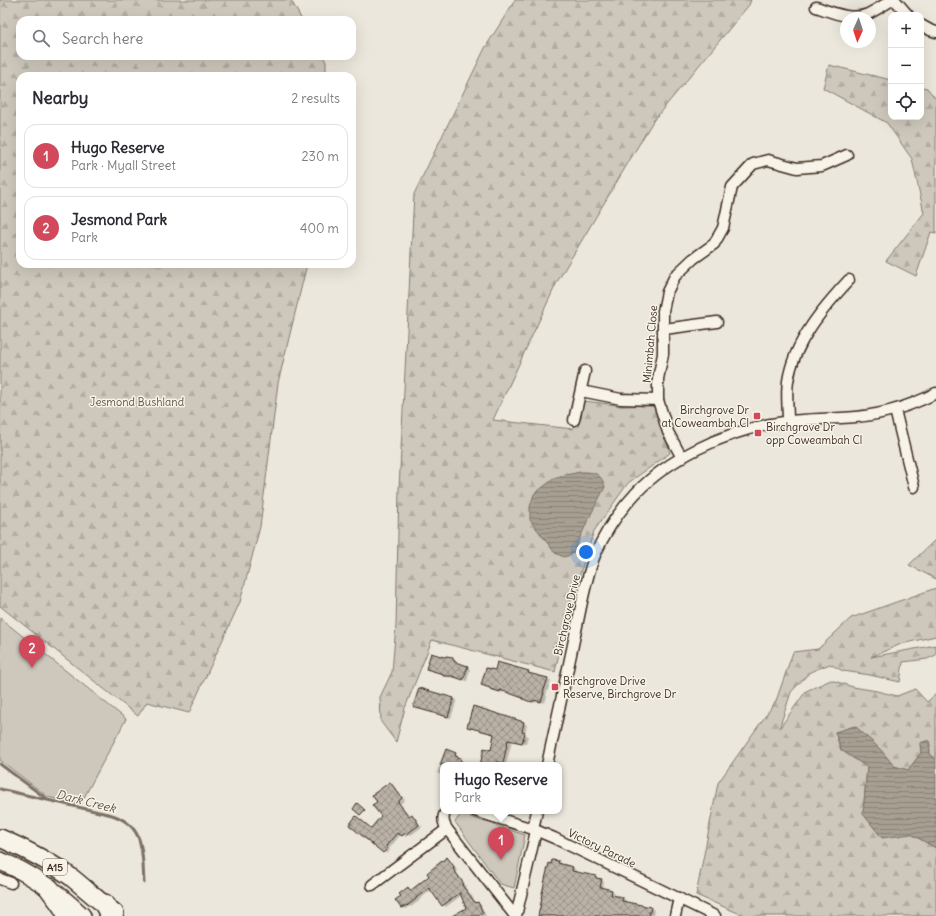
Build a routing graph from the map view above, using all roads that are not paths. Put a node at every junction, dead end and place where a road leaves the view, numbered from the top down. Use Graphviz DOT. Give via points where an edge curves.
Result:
graph roads {
  1 [pos="894,0"];
  2 [pos="816,7"];
  3 [pos="905,12"];
  4 [pos="924,27"];
  5 [pos="936,32"];
  6 [pos="847,155"];
  7 [pos="849,280"];
  8 [pos="717,322"];
  9 [pos="664,329"];
  10 [pos="585,371"];
  11 [pos="581,391"];
  12 [pos="936,393"];
  13 [pos="658,400"];
  14 [pos="896,410"];
  15 [pos="574,420"];
  16 [pos="788,420"];
  17 [pos="682,458"];
  18 [pos="914,487"];
  19 [pos="548,762"];
  20 [pos="445,814"];
  21 [pos="484,814"];
  22 [pos="537,814"];
  23 [pos="447,829"];
  24 [pos="534,830"];
  25 [pos="0,838"];
  26 [pos="0,861"];
  27 [pos="0,878"];
  28 [pos="11,883"];
  29 [pos="372,885"];
  30 [pos="50,888"];
  31 [pos="679,898"];
  32 [pos="107,910"];
  33 [pos="68,916"];
  34 [pos="82,916"];
  35 [pos="118,916"];
  36 [pos="516,916"];
  37 [pos="676,916"];
  38 [pos="715,916"];
  1 -- 2 [label="street" via="866,15 855,16 844,16"];
  1 -- 3 [label="street"];
  4 -- 5 [label="street"];
  6 -- 9 [label="street, Minimbah Close" via="822,166 797,168 768,160 753,164 732,187 723,228 714,244 675,276 667,292 663,311"];
  7 -- 16 [label="street" via="831,300 798,347 788,382"];
  8 -- 9 [label="street"];
  9 -- 13 [label="street, Minimbah Close"];
  10 -- 11 [label="street"];
  11 -- 13 [label="street" via="621,399"];
  11 -- 15 [label="street"];
  12 -- 14 [label="street, Birchgrove Drive"];
  13 -- 17 [label="street, Minimbah Close" via="668,432"];
  14 -- 16 [label="street, Birchgrove Drive" via="865,416"];
  14 -- 18 [label="street"];
  16 -- 17 [label="street, Birchgrove Drive" via="746,430 711,443"];
  17 -- 19 [label="street, Birchgrove Drive" via="635,493 611,525 595,556 586,586"];
  20 -- 23 [label="street" via="443,818"];
  21 -- 24 [label="street, Victory Parade"];
  22 -- 24 [label="street"];
  23 -- 29 [label="street"];
  23 -- 36 [label="street"];
  24 -- 31 [label="street, Victory Parade"];
  24 -- 36 [label="street"];
  25 -- 32 [label="highway, A15" via="20,846 71,877"];
  26 -- 30 [label="highway, A15"];
  27 -- 28 [label="street"];
  30 -- 33 [label="highway"];
  30 -- 34 [label="highway, A15"];
  31 -- 37 [label="street"];
  31 -- 38 [label="street, Victory Parade"];
  32 -- 35 [label="highway, A15"];
}
